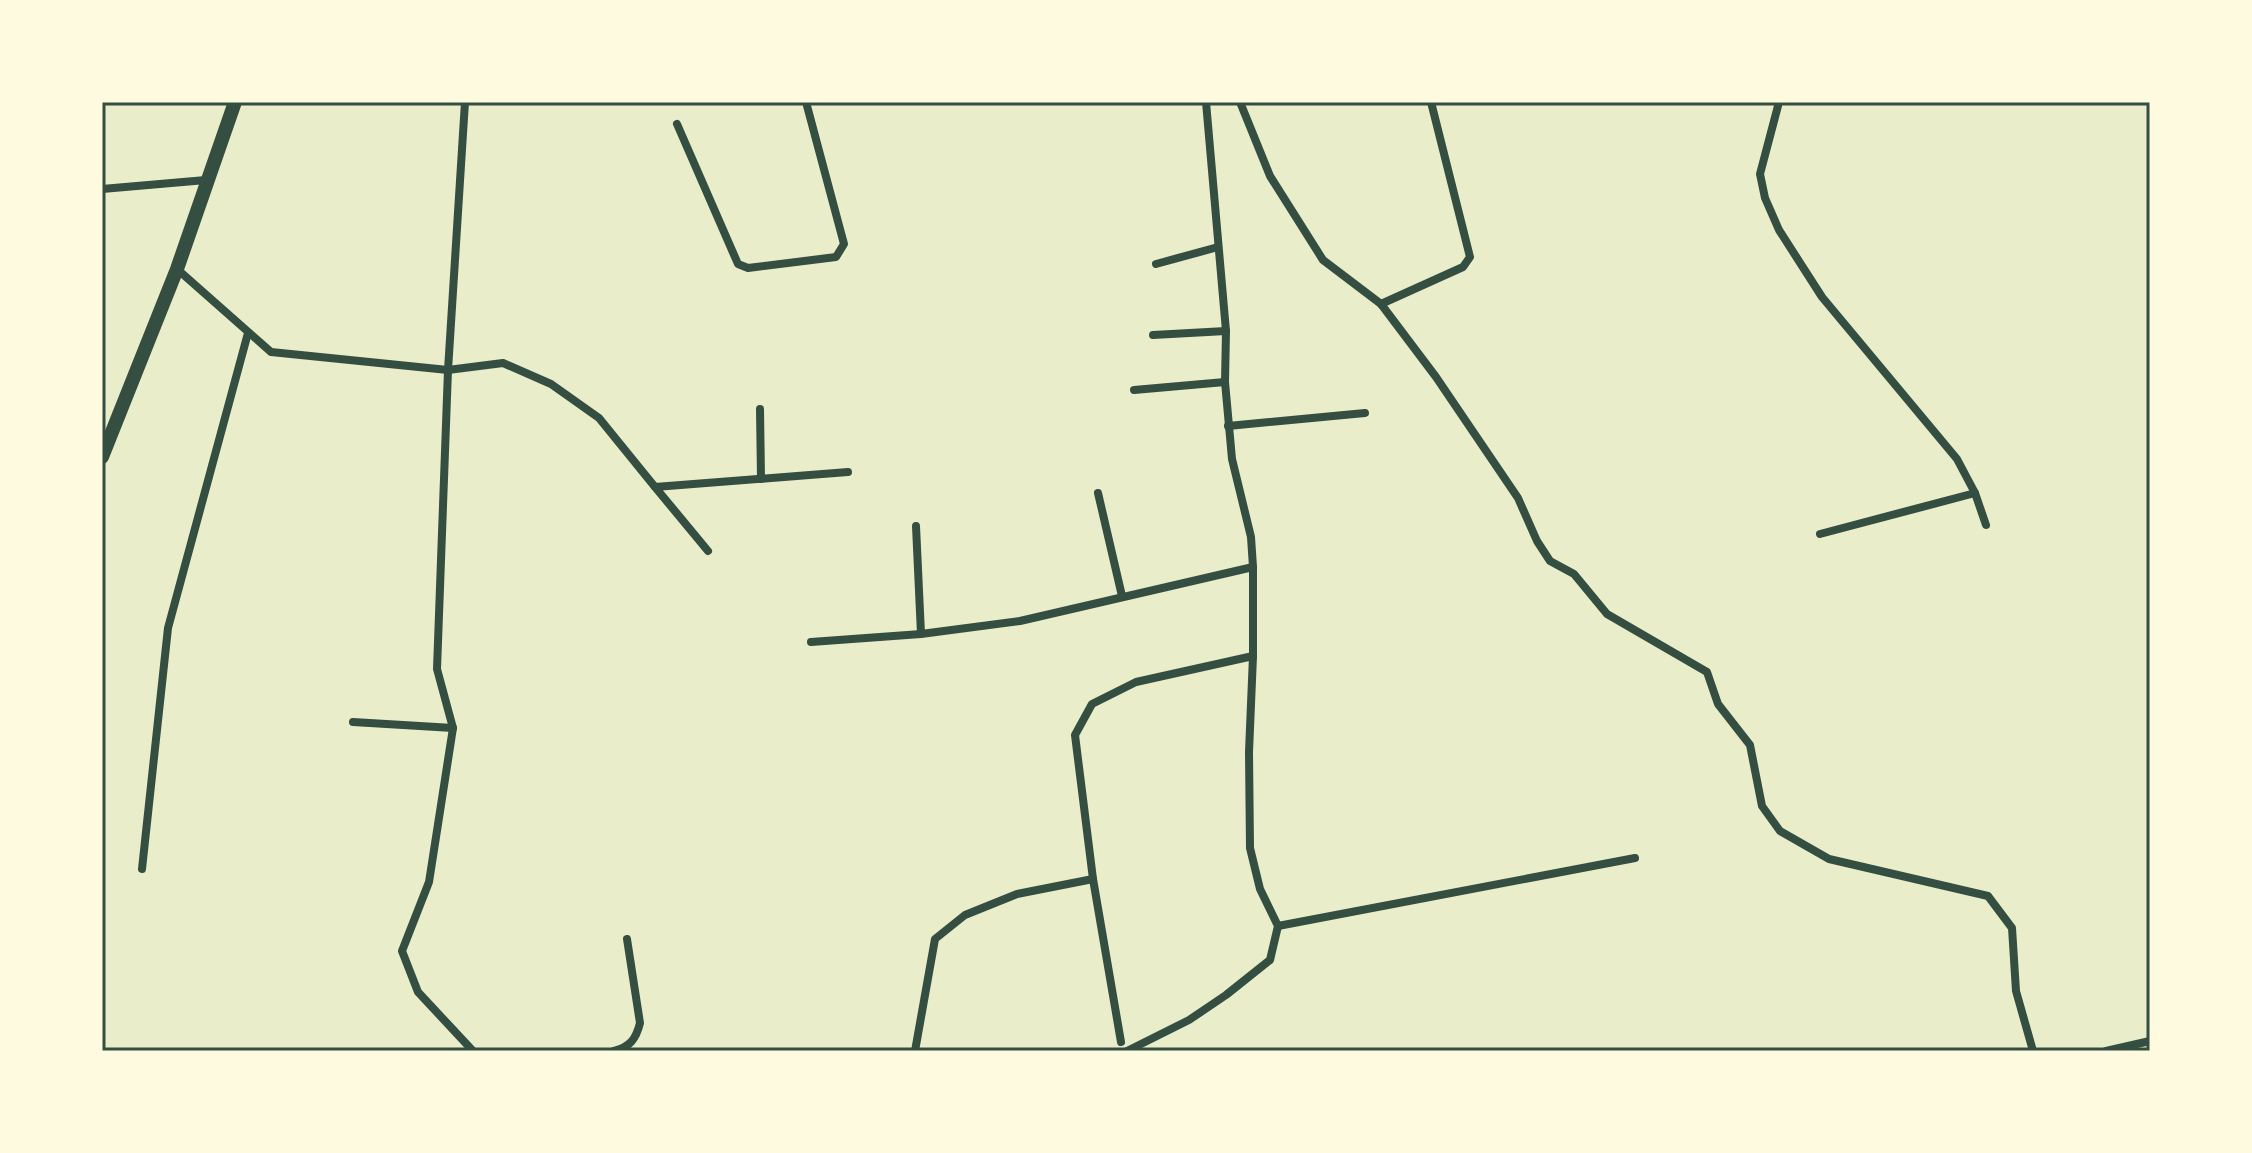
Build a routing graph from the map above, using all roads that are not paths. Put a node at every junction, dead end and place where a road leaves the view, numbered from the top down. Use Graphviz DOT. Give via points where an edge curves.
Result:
graph roads {
  1 [pos="235,102"];
  2 [pos="465,102"];
  3 [pos="806,102"];
  4 [pos="1206,102"];
  5 [pos="1240,102"];
  6 [pos="1431,102"];
  7 [pos="1779,102"];
  8 [pos="677,124"];
  9 [pos="206,180"];
  10 [pos="102,189"];
  11 [pos="1218,247"];
  12 [pos="1156,264"];
  13 [pos="177,269"];
  14 [pos="1381,304"];
  15 [pos="1226,331"];
  16 [pos="248,333"];
  17 [pos="1153,335"];
  18 [pos="448,370"];
  19 [pos="1225,382"];
  20 [pos="1134,390"];
  21 [pos="760,409"];
  22 [pos="1365,413"];
  23 [pos="1228,426"];
  24 [pos="102,457"];
  25 [pos="848,472"];
  26 [pos="761,479"];
  27 [pos="655,487"];
  28 [pos="1098,493"];
  29 [pos="1975,493"];
  30 [pos="1986,525"];
  31 [pos="916,526"];
  32 [pos="1820,534"];
  33 [pos="708,551"];
  34 [pos="1253,567"];
  35 [pos="1122,596"];
  36 [pos="921,634"];
  37 [pos="811,642"];
  38 [pos="1253,656"];
  39 [pos="353,722"];
  40 [pos="453,728"];
  41 [pos="1635,858"];
  42 [pos="142,869"];
  43 [pos="1093,879"];
  44 [pos="1278,926"];
  45 [pos="627,939"];
  46 [pos="2150,1041"];
  47 [pos="1121,1042"];
  48 [pos="473,1051"];
  49 [pos="614,1051"];
  50 [pos="915,1051"];
  51 [pos="1127,1051"];
  52 [pos="2033,1051"];
  53 [pos="2106,1051"];
  1 -- 9 [label="main road"];
  2 -- 18 [label="street"];
  3 -- 8 [label="street" via="844,244 836,257 748,268 738,264"];
  4 -- 11 [label="street"];
  5 -- 14 [label="street" via="1270,176 1323,260"];
  6 -- 14 [label="street" via="1470,257 1463,267"];
  7 -- 29 [label="street" via="1760,174 1779,230 1822,297 1957,459"];
  9 -- 10 [label="street"];
  9 -- 13 [label="main road"];
  11 -- 12 [label="street"];
  11 -- 15 [label="street"];
  13 -- 16 [label="street"];
  13 -- 24 [label="main road"];
  14 -- 52 [label="street" via="1518,498 1550,561 1574,574 1607,614 1707,672 1718,704 1750,745 1762,806 1780,831 1829,859 1988,896 2012,928 2016,991"];
  15 -- 17 [label="street"];
  15 -- 19 [label="street"];
  16 -- 18 [label="street" via="271,352"];
  16 -- 42 [label="street" via="168,628"];
  18 -- 27 [label="street" via="503,363 551,384 599,418"];
  18 -- 40 [label="street" via="437,669"];
  19 -- 20 [label="street"];
  19 -- 23 [label="street"];
  21 -- 26 [label="street"];
  22 -- 23 [label="street"];
  23 -- 34 [label="street"];
  25 -- 26 [label="street"];
  26 -- 27 [label="street"];
  27 -- 33 [label="street"];
  28 -- 35 [label="street"];
  29 -- 30 [label="street"];
  29 -- 32 [label="street"];
  31 -- 36 [label="street"];
  34 -- 35 [label="street"];
  34 -- 38 [label="street"];
  35 -- 36 [label="street" via="1020,621"];
  36 -- 37 [label="street"];
  38 -- 43 [label="street" via="1136,682 1092,704 1075,735"];
  38 -- 44 [label="street" via="1250,848 1260,889"];
  39 -- 40 [label="street"];
  40 -- 48 [label="street" via="429,882 402,951 418,992"];
  41 -- 44 [label="street"];
  43 -- 47 [label="street"];
  43 -- 50 [label="street" via="1017,894 965,915 935,939"];
  44 -- 51 [label="street" via="1270,960 1189,1020"];
  45 -- 49 [label="street" via="640,1023 637,1037"];
  46 -- 53 [label="street"];
}
